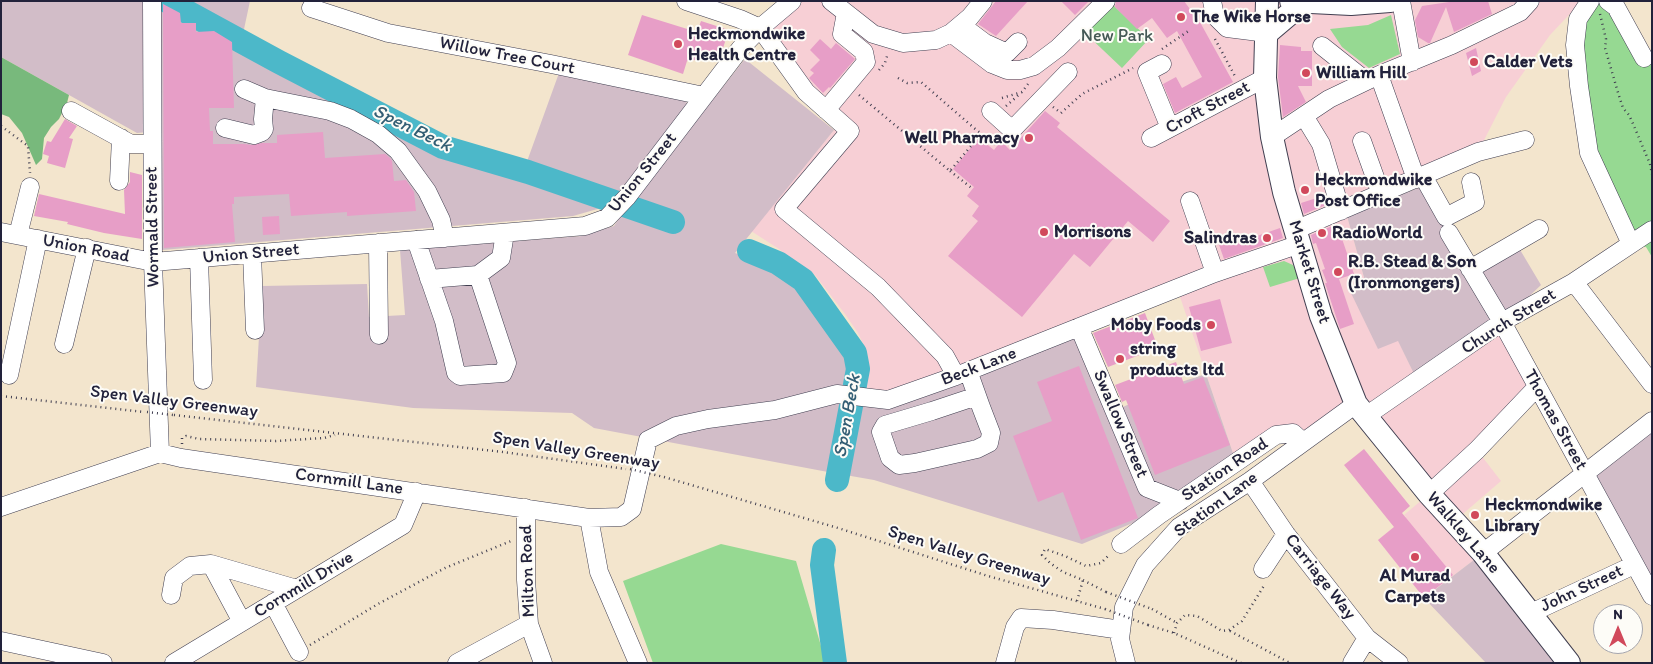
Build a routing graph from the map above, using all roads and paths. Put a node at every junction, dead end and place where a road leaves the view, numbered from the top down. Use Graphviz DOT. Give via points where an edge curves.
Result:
graph roads {
  1 [pos="686,1"];
  2 [pos="792,1"];
  3 [pos="983,1"];
  4 [pos="1106,1"];
  5 [pos="1212,1"];
  6 [pos="1267,1"];
  7 [pos="1390,1"];
  8 [pos="1401,1"];
  9 [pos="1530,1"];
  10 [pos="152,2"];
  11 [pos="1309,2"];
  12 [pos="836,4"];
  13 [pos="1599,5"];
  14 [pos="311,8"];
  15 [pos="760,28"];
  16 [pos="956,29"];
  17 [pos="1190,30"];
  18 [pos="1267,33"];
  19 [pos="1215,38"];
  20 [pos="1018,42"];
  21 [pos="1322,46"];
  22 [pos="1160,58"];
  23 [pos="1644,58"];
  24 [pos="1412,62"];
  25 [pos="1135,66"];
  26 [pos="1068,72"];
  27 [pos="898,78"];
  28 [pos="1265,78"];
  29 [pos="1372,78"];
  30 [pos="244,89"];
  31 [pos="1242,90"];
  32 [pos="859,95"];
  33 [pos="704,96"];
  34 [pos="265,98"];
  35 [pos="1046,102"];
  36 [pos="826,110"];
  37 [pos="71,111"];
  38 [pos="991,111"];
  39 [pos="1304,116"];
  40 [pos="1,126"];
  41 [pos="225,128"];
  42 [pos="1170,128"];
  43 [pos="981,134"];
  44 [pos="1003,134"];
  45 [pos="1272,137"];
  46 [pos="121,138"];
  47 [pos="1151,138"];
  48 [pos="1525,140"];
  49 [pos="1362,141"];
  50 [pos="152,144"];
  51 [pos="950,171"];
  52 [pos="1652,174"];
  53 [pos="1420,177"];
  54 [pos="119,181"];
  55 [pos="1471,182"];
  56 [pos="30,187"];
  57 [pos="973,189"];
  58 [pos="1381,194"];
  59 [pos="1190,201"];
  60 [pos="1341,211"];
  61 [pos="1539,229"];
  62 [pos="1650,231"];
  63 [pos="505,233"];
  64 [pos="1448,233"];
  65 [pos="10,234"];
  66 [pos="1298,237"];
  67 [pos="445,238"];
  68 [pos="38,239"];
  69 [pos="416,240"];
  70 [pos="378,243"];
  71 [pos="1631,244"];
  72 [pos="87,248"];
  73 [pos="252,254"];
  74 [pos="199,258"];
  75 [pos="153,262"];
  76 [pos="1470,270"];
  77 [pos="1215,273"];
  78 [pos="478,275"];
  79 [pos="430,279"];
  80 [pos="1574,282"];
  81 [pos="1502,322"];
  82 [pos="1079,327"];
  83 [pos="254,330"];
  84 [pos="379,335"];
  85 [pos="64,344"];
  86 [pos="962,374"];
  87 [pos="10,375"];
  88 [pos="203,380"];
  89 [pos="1652,384"];
  90 [pos="1537,387"];
  91 [pos="1,396"];
  92 [pos="979,401"];
  93 [pos="1361,410"];
  94 [pos="1652,421"];
  95 [pos="336,434"];
  96 [pos="648,440"];
  97 [pos="1303,442"];
  98 [pos="160,453"];
  99 [pos="181,458"];
  100 [pos="1585,474"];
  101 [pos="1250,481"];
  102 [pos="417,492"];
  103 [pos="1429,494"];
  104 [pos="1180,501"];
  105 [pos="1,506"];
  106 [pos="526,508"];
  107 [pos="590,518"];
  108 [pos="526,534"];
  109 [pos="1286,534"];
  110 [pos="1121,544"];
  111 [pos="1483,552"];
  112 [pos="211,564"];
  113 [pos="1634,565"];
  114 [pos="1263,569"];
  115 [pos="1082,580"];
  116 [pos="297,589"];
  117 [pos="171,595"];
  118 [pos="1652,596"];
  119 [pos="1077,601"];
  120 [pos="273,603"];
  121 [pos="1530,614"];
  122 [pos="242,622"];
  123 [pos="1177,623"];
  124 [pos="529,624"];
  125 [pos="1121,630"];
  126 [pos="1228,630"];
  127 [pos="1174,633"];
  128 [pos="1367,638"];
  129 [pos="1,640"];
  130 [pos="299,652"];
  131 [pos="459,662"];
  132 [pos="103,663"];
  133 [pos="174,663"];
  134 [pos="543,663"];
  135 [pos="638,663"];
  136 [pos="1005,663"];
  137 [pos="1126,663"];
  138 [pos="1241,663"];
  139 [pos="1290,663"];
  140 [pos="1352,663"];
  141 [pos="1400,663"];
  142 [pos="1569,663"];
  1 -- 15 [label="street"];
  2 -- 15 [label="street, Union Street"];
  3 -- 16 [label="street"];
  4 -- 16 [label="street" via="1058,48 1034,66 1020,70 1007,70 992,64"];
  5 -- 18 [label="street" via="1215,16 1227,28"];
  6 -- 18 [label="main road, Market Street"];
  7 -- 11 [label="main road" via="1351,4"];
  8 -- 24 [label="street"];
  9 -- 24 [label="street" via="1520,12"];
  10 -- 50 [label="street, Wormald Street"];
  11 -- 18 [label="main road"];
  12 -- 16 [label="street" via="873,34 904,43 936,40"];
  12 -- 36 [label="street" via="842,34 864,52 866,62"];
  13 -- 23 [label="street" via="1616,7"];
  13 -- 52 [label="path" via="1605,48 1619,96 1623,108 1630,115"];
  13 -- 71 [label="street" via="1578,19 1579,86 1589,153"];
  14 -- 33 [label="street, Willow Tree Court" via="388,33"];
  15 -- 33 [label="street, Union Street"];
  15 -- 36 [label="street" via="806,92"];
  16 -- 20 [label="street" via="1007,54"];
  17 -- 22 [label="path"];
  18 -- 28 [label="main road, Market Street"];
  19 -- 31 [label="path"];
  21 -- 29 [label="street"];
  22 -- 42 [label="street" via="1147,72"];
  24 -- 29 [label="street"];
  25 -- 35 [label="path" via="1082,94 1061,113"];
  26 -- 38 [label="street" via="1012,130"];
  27 -- 43 [label="path" via="907,83 921,82"];
  28 -- 31 [label="street, Croft Street"];
  28 -- 45 [label="main road, Market Street"];
  29 -- 39 [label="street" via="1329,99"];
  29 -- 53 [label="street"];
  30 -- 34 [label="street"];
  31 -- 42 [label="street, Croft Street"];
  32 -- 51 [label="path"];
  33 -- 63 [label="street, Union Street" via="627,197 607,218 584,226"];
  34 -- 41 [label="street" via="262,132 254,134"];
  34 -- 67 [label="street" via="330,111 378,134 398,151 426,191 442,220"];
  36 -- 86 [label="street" via="850,131 784,209 878,287"];
  37 -- 46 [label="street"];
  39 -- 45 [label="street"];
  39 -- 60 [label="street" via="1321,144"];
  40 -- 56 [label="path" via="28,146"];
  42 -- 47 [label="street, Croft Street"];
  43 -- 44 [label="path" via="995,145"];
  43 -- 51 [label="path"];
  45 -- 66 [label="main road, Market Street"];
  46 -- 50 [label="street" via="131,144"];
  46 -- 54 [label="street"];
  48 -- 53 [label="street, Beck Lane" via="1478,152"];
  49 -- 58 [label="street"];
  50 -- 75 [label="street, Wormald Street"];
  51 -- 57 [label="path"];
  53 -- 55 [label="street" via="1446,217 1475,202"];
  53 -- 58 [label="street, Beck Lane"];
  56 -- 65 [label="street, Union Road"];
  58 -- 60 [label="street, Beck Lane"];
  59 -- 77 [label="street"];
  60 -- 66 [label="street, Beck Lane"];
  61 -- 76 [label="street"];
  62 -- 71 [label="street, Church Street"];
  63 -- 67 [label="street, Union Street"];
  63 -- 78 [label="street" via="501,258"];
  64 -- 76 [label="street, Thomas Street"];
  65 -- 68 [label="street, Union Road"];
  66 -- 77 [label="street, Beck Lane"];
  66 -- 93 [label="main road, Market Street" via="1321,316"];
  67 -- 69 [label="street, Union Street"];
  68 -- 72 [label="street, Union Road"];
  68 -- 87 [label="street"];
  69 -- 70 [label="street, Union Street"];
  69 -- 79 [label="street"];
  70 -- 73 [label="street, Union Street"];
  70 -- 84 [label="street"];
  71 -- 80 [label="street, Church Street"];
  72 -- 75 [label="street, Union Road"];
  72 -- 85 [label="street"];
  73 -- 74 [label="street, Union Street"];
  73 -- 83 [label="street"];
  74 -- 75 [label="street, Union Street"];
  74 -- 88 [label="street"];
  75 -- 98 [label="street, Wormald Street"];
  76 -- 81 [label="street, Thomas Street"];
  77 -- 82 [label="street, Beck Lane"];
  78 -- 79 [label="street"];
  78 -- 79 [label="street" via="507,363 503,373 460,376 456,373"];
  80 -- 81 [label="street, Church Street"];
  80 -- 89 [label="street"];
  81 -- 90 [label="street, Thomas Street"];
  81 -- 93 [label="street, Church Street"];
  82 -- 86 [label="street, Beck Lane"];
  82 -- 104 [label="street, Swallow Street" via="1147,488"];
  86 -- 92 [label="street"];
  86 -- 96 [label="street, Beck Lane" via="888,400 837,394 775,410 676,426"];
  90 -- 100 [label="street, Thomas Street"];
  90 -- 103 [label="street" via="1477,450"];
  91 -- 95 [label="path, Spen Valley Greenway, bridge"];
  92 -- 92 [label="street" via="991,434 989,443 915,464 899,465 890,458 881,432 885,425"];
  93 -- 97 [label="street"];
  93 -- 103 [label="main road, Walkley Lane"];
  94 -- 100 [label="street"];
  95 -- 99 [label="path" via="324,438 276,441 186,436 182,438"];
  95 -- 119 [label="path, Spen Valley Greenway, bridge" via="630,469"];
  96 -- 107 [label="street, Cornmill Lane" via="632,509 620,517"];
  97 -- 101 [label="street, Station Lane"];
  97 -- 104 [label="street, Station Road" via="1293,434 1276,435"];
  98 -- 99 [label="street, Cornmill Lane"];
  98 -- 105 [label="street"];
  99 -- 102 [label="street, Cornmill Lane"];
  100 -- 111 [label="street"];
  100 -- 113 [label="street, Thomas Street"];
  101 -- 109 [label="street, Carriage Way"];
  101 -- 125 [label="street, Station Lane" via="1180,527 1144,565 1124,607"];
  102 -- 106 [label="street, Cornmill Lane"];
  102 -- 116 [label="street, Cornmill Drive" via="403,524"];
  103 -- 111 [label="main road, Walkley Lane"];
  104 -- 110 [label="street, Station Road"];
  106 -- 107 [label="street, Cornmill Lane"];
  106 -- 108 [label="street, Milton Road"];
  107 -- 135 [label="street" via="599,572"];
  108 -- 124 [label="street, Milton Road"];
  108 -- 130 [label="path" via="445,568"];
  109 -- 114 [label="street"];
  109 -- 128 [label="street, Carriage Way"];
  110 -- 115 [label="path" via="1101,563 1086,566 1045,549 1042,555 1050,563"];
  111 -- 121 [label="main road, Walkley Lane"];
  112 -- 116 [label="street"];
  112 -- 117 [label="street" via="190,566 174,578"];
  112 -- 122 [label="street"];
  113 -- 118 [label="street, Thomas Street"];
  113 -- 121 [label="street, John Street"];
  114 -- 126 [label="path" via="1266,581 1242,620"];
  115 -- 119 [label="path"];
  115 -- 123 [label="path, bridge"];
  116 -- 120 [label="street, Cornmill Drive"];
  119 -- 127 [label="path, Spen Valley Greenway, bridge"];
  120 -- 122 [label="street, Cornmill Drive"];
  120 -- 130 [label="street"];
  121 -- 142 [label="main road, Walkley Lane"];
  122 -- 133 [label="street, Cornmill Drive"];
  123 -- 126 [label="path" via="1185,615 1197,616"];
  123 -- 127 [label="path"];
  124 -- 131 [label="street"];
  124 -- 134 [label="street, Milton Road"];
  125 -- 136 [label="street" via="1021,618 1015,627"];
  125 -- 137 [label="street, Station Lane"];
  126 -- 139 [label="path"];
  127 -- 138 [label="path, Spen Valley Greenway"];
  128 -- 140 [label="street"];
  128 -- 141 [label="street, Carriage Way"];
  129 -- 132 [label="street"];
}
